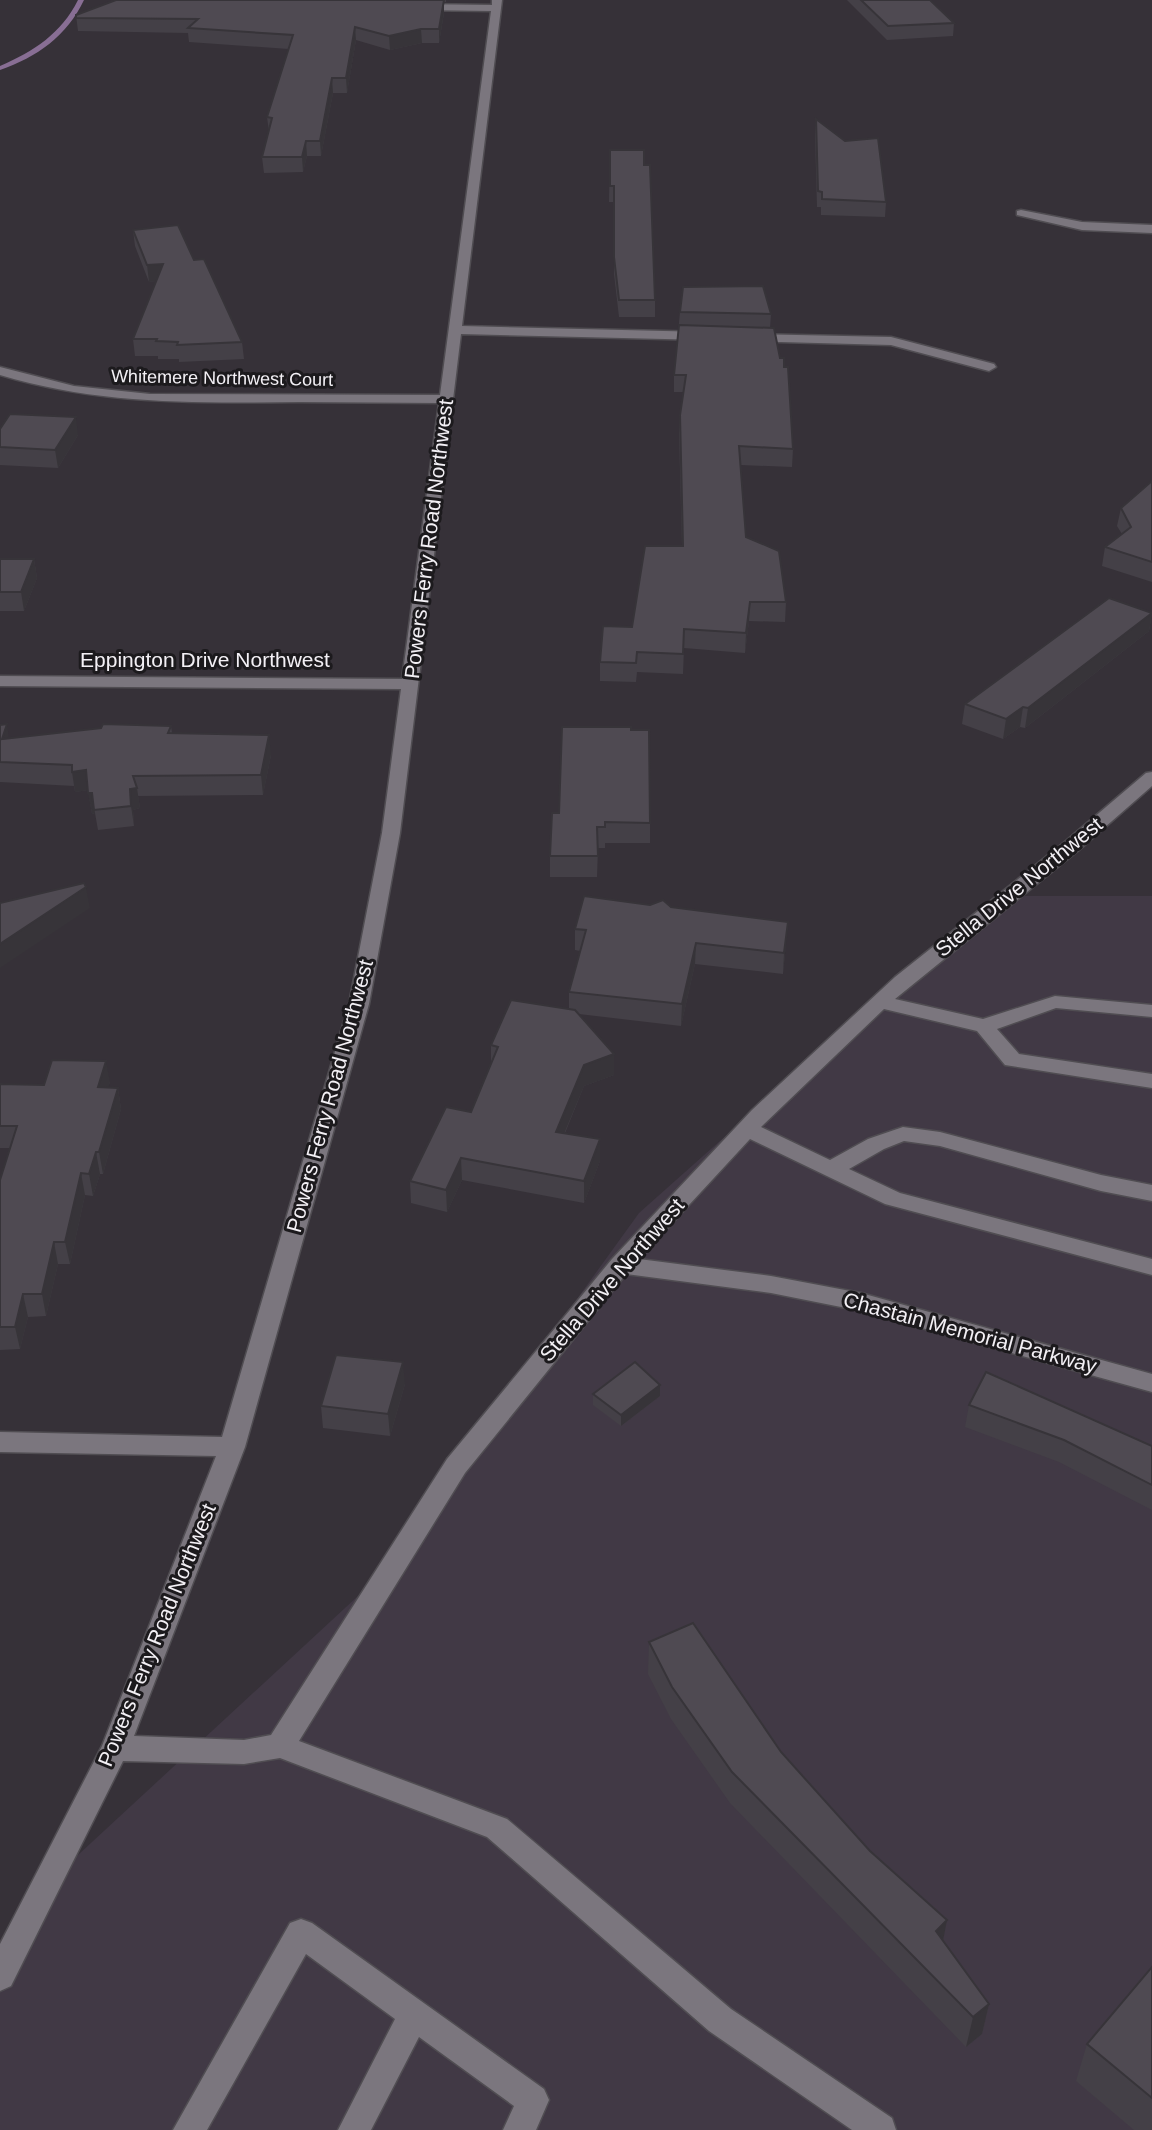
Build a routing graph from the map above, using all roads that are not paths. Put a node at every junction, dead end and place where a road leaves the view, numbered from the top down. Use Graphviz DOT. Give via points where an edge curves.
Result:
graph roads {
  1 [pos="496,4"];
  2 [pos="401,7"];
  3 [pos="1021,213"];
  4 [pos="1152,229"];
  5 [pos="456,330"];
  6 [pos="989,367"];
  7 [pos="0,371"];
  8 [pos="446,399"];
  9 [pos="0,681"];
  10 [pos="410,684"];
  11 [pos="1152,777"];
  12 [pos="880,1002"];
  13 [pos="1152,1011"];
  14 [pos="984,1026"];
  15 [pos="1152,1081"];
  16 [pos="747,1129"];
  17 [pos="831,1169"];
  18 [pos="1152,1193"];
  19 [pos="620,1265"];
  20 [pos="1152,1267"];
  21 [pos="1152,1383"];
  22 [pos="0,1441"];
  23 [pos="232,1447"];
  24 [pos="280,1746"];
  25 [pos="114,1748"];
  26 [pos="0,1976"];
  27 [pos="415,2013"];
  28 [pos="189,2130"];
  29 [pos="355,2130"];
  30 [pos="519,2130"];
  31 [pos="880,2130"];
  1 -- 2 [label="street"];
  1 -- 5 [label="street, Powers Ferry Road Northwest"];
  3 -- 4 [label="street" via="1082,226"];
  5 -- 6 [label="street" via="891,341"];
  5 -- 8 [label="street, Powers Ferry Road Northwest"];
  7 -- 8 [label="street, Whitemere Northwest Court" via="40,385 112,397"];
  8 -- 10 [label="street, Powers Ferry Road Northwest"];
  9 -- 10 [label="street, Eppington Drive Northwest"];
  10 -- 23 [label="street, Powers Ferry Road Northwest" via="391,833 359,1004"];
  11 -- 12 [label="street, Stella Drive Northwest"];
  12 -- 14 [label="street"];
  12 -- 16 [label="street, Stella Drive Northwest"];
  13 -- 14 [label="street" via="1055,1002"];
  14 -- 15 [label="street" via="1012,1060"];
  16 -- 17 [label="street"];
  16 -- 19 [label="street, Stella Drive Northwest"];
  17 -- 18 [label="street" via="903,1134 940,1139"];
  17 -- 20 [label="street" via="893,1199"];
  19 -- 21 [label="street, Chastain Memorial Parkway" via="750,1281 859,1301"];
  19 -- 24 [label="street, Stella Drive Northwest" via="456,1466"];
  22 -- 23 [label="street"];
  23 -- 25 [label="street, Powers Ferry Road Northwest"];
  24 -- 25 [label="street" via="244,1752"];
  24 -- 31 [label="street" via="497,1828 720,2020"];
  25 -- 26 [label="street, Powers Ferry Road Northwest"];
  27 -- 28 [label="street" via="301,1933"];
  27 -- 29 [label="street"];
  27 -- 30 [label="street" via="533,2100"];
}
